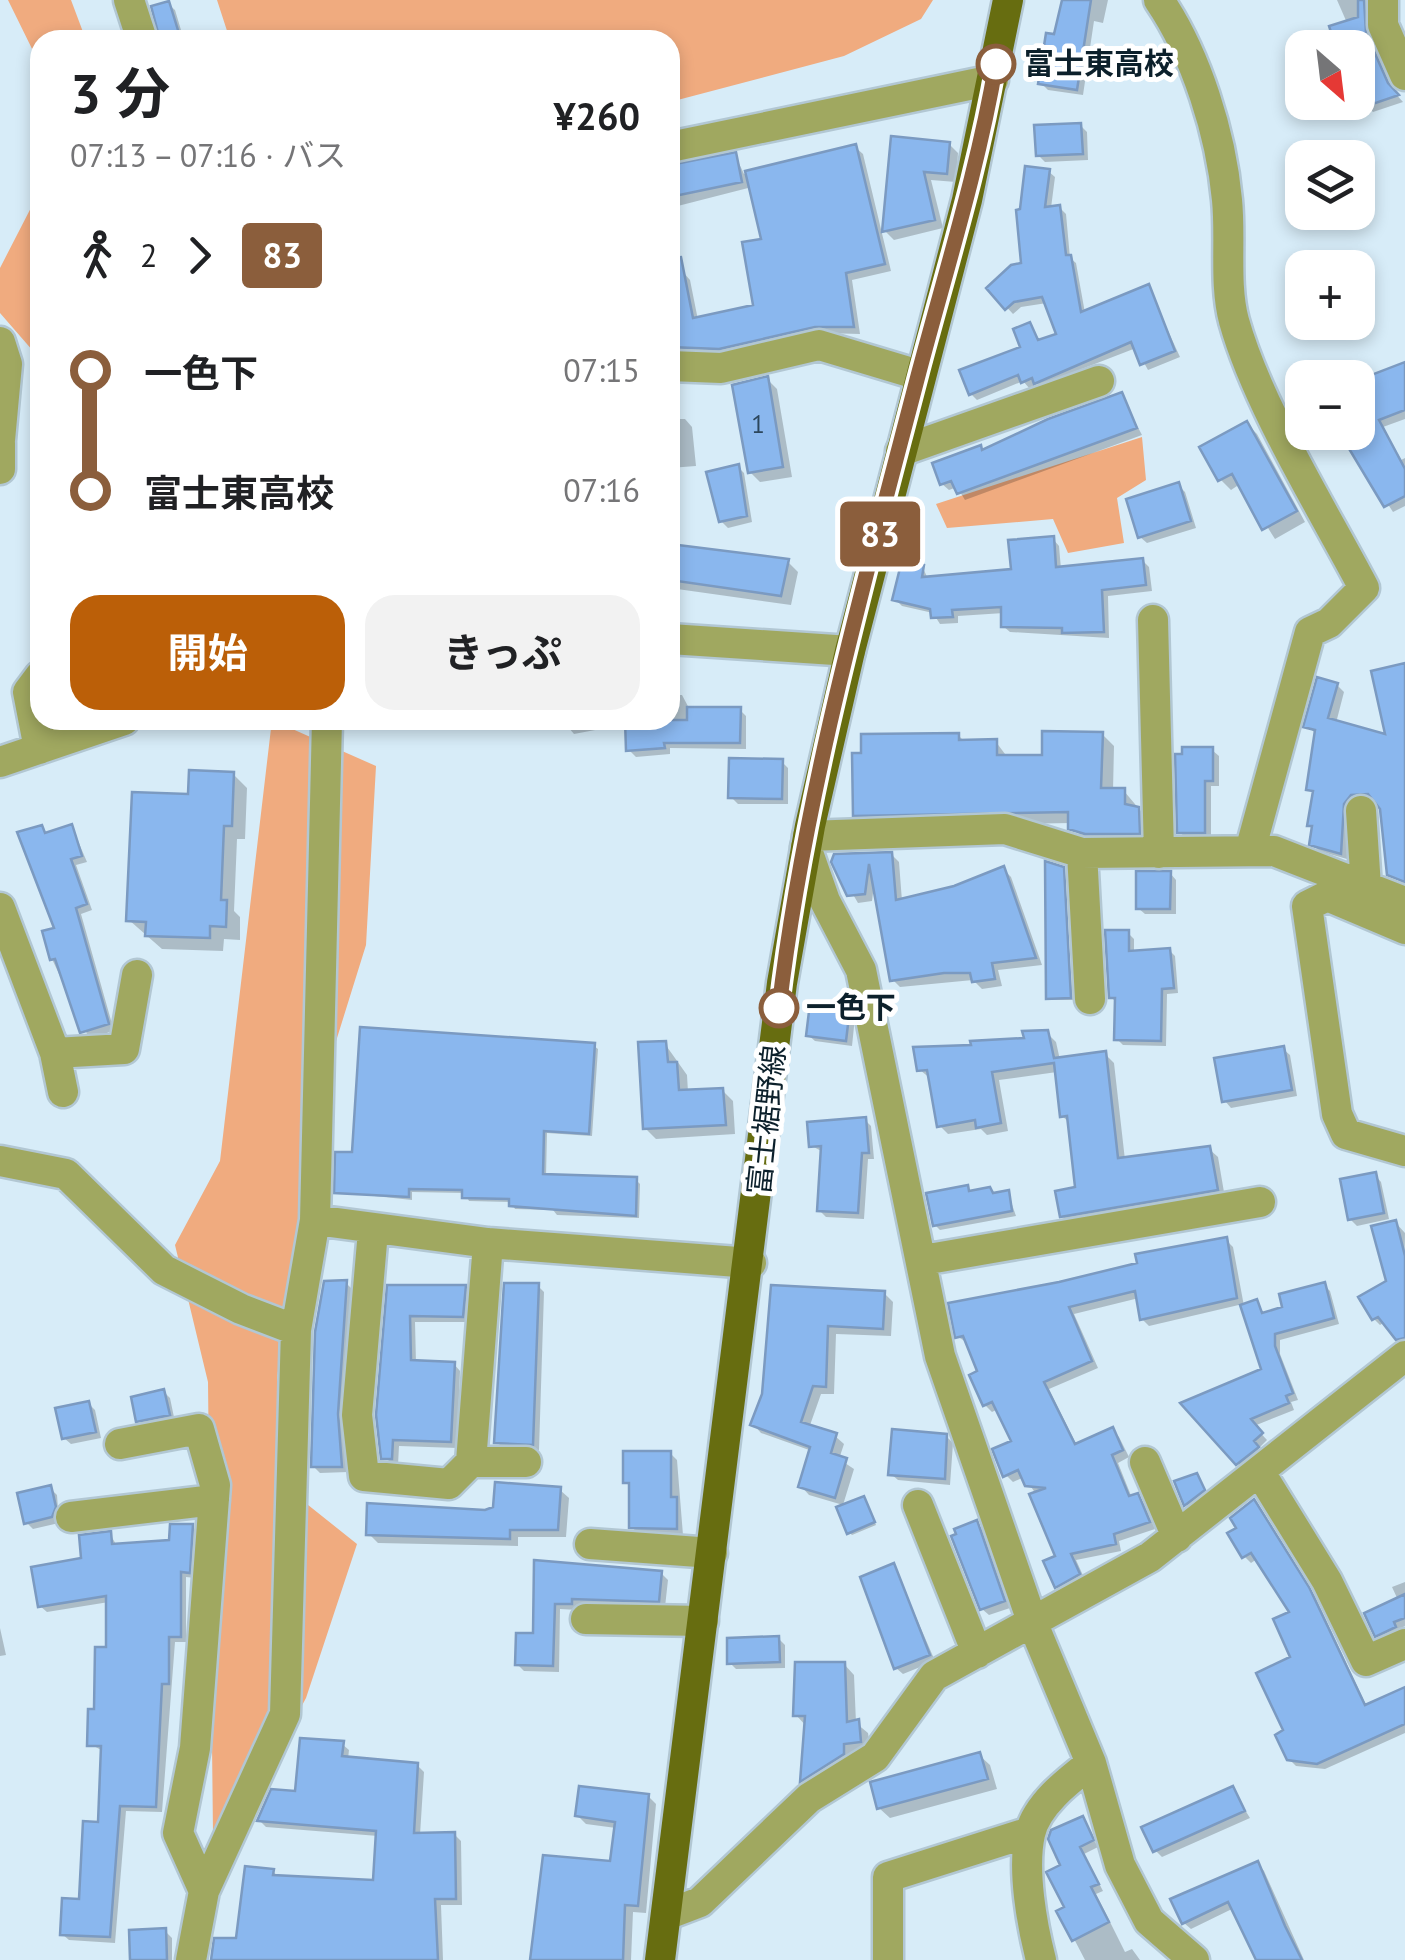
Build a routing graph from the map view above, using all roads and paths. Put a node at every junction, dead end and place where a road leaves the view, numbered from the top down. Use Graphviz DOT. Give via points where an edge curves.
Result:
graph roads {
  1 [pos="129,0"];
  2 [pos="1008,0"];
  3 [pos="1159,0"];
  4 [pos="1383,0"];
  5 [pos="139,30"];
  6 [pos="1405,76"];
  7 [pos="993,80"];
  8 [pos="680,145"];
  9 [pos="0,342"];
  10 [pos="680,366"];
  11 [pos="918,375"];
  12 [pos="1100,381"];
  13 [pos="0,441"];
  14 [pos="901,450"];
  15 [pos="0,469"];
  16 [pos="1153,620"];
  17 [pos="680,640"];
  18 [pos="850,651"];
  19 [pos="35,730"];
  20 [pos="95,730"];
  21 [pos="327,730"];
  22 [pos="39,749"];
  23 [pos="0,762"];
  24 [pos="1361,812"];
  25 [pos="807,842"];
  26 [pos="1250,851"];
  27 [pos="1159,852"];
  28 [pos="1082,853"];
  29 [pos="1366,886"];
  30 [pos="1405,902"];
  31 [pos="0,908"];
  32 [pos="1405,929"];
  33 [pos="137,975"];
  34 [pos="1090,998"];
  35 [pos="55,1053"];
  36 [pos="63,1092"];
  37 [pos="1405,1151"];
  38 [pos="0,1161"];
  39 [pos="1260,1202"];
  40 [pos="315,1220"];
  41 [pos="372,1231"];
  42 [pos="488,1243"];
  43 [pos="923,1260"];
  44 [pos="750,1263"];
  45 [pos="296,1330"];
  46 [pos="1405,1356"];
  47 [pos="120,1444"];
  48 [pos="471,1462"];
  49 [pos="526,1462"];
  50 [pos="1146,1462"];
  51 [pos="1261,1474"];
  52 [pos="214,1500"];
  53 [pos="918,1504"];
  54 [pos="71,1517"];
  55 [pos="1177,1536"];
  56 [pos="590,1544"];
  57 [pos="712,1554"];
  58 [pos="586,1619"];
  59 [pos="703,1621"];
  60 [pos="1034,1624"];
  61 [pos="1405,1644"];
  62 [pos="977,1653"];
  63 [pos="1091,1763"];
  64 [pos="1030,1832"];
  65 [pos="204,1891"];
  66 [pos="666,1915"];
  67 [pos="191,1960"];
  68 [pos="660,1960"];
  69 [pos="888,1960"];
  70 [pos="1041,1960"];
  71 [pos="1194,1960"];
  1 -- 5 [label="street"];
  2 -- 7 [label="main road, 富士裾野線"];
  3 -- 26 [label="street" via="1174,22 1211,124 1227,196 1233,319 1261,388 1364,588 1329,623 1310,632"];
  4 -- 6 [label="street" via="1383,24"];
  7 -- 8 [label="street"];
  7 -- 11 [label="main road, 富士裾野線"];
  9 -- 13 [label="street" via="7,364"];
  10 -- 11 [label="street" via="721,368 819,345"];
  11 -- 14 [label="main road, 富士裾野線"];
  12 -- 14 [label="street"];
  13 -- 15 [label="street"];
  14 -- 18 [label="main road, 富士裾野線"];
  16 -- 27 [label="street"];
  17 -- 18 [label="street"];
  18 -- 25 [label="main road, 富士裾野線"];
  19 -- 22 [label="street"];
  20 -- 22 [label="street"];
  21 -- 40 [label="street"];
  22 -- 23 [label="street"];
  24 -- 29 [label="street"];
  25 -- 28 [label="street" via="1005,829"];
  25 -- 43 [label="street" via="824,902 861,970"];
  25 -- 44 [label="main road, 富士裾野線" via="782,983"];
  26 -- 27 [label="street"];
  26 -- 29 [label="street" via="1274,851"];
  27 -- 28 [label="street"];
  28 -- 34 [label="street"];
  29 -- 30 [label="street"];
  31 -- 35 [label="street"];
  32 -- 37 [label="street" via="1327,896 1307,906 1337,1114 1346,1134"];
  33 -- 35 [label="street" via="124,1049"];
  35 -- 36 [label="street"];
  38 -- 45 [label="street" via="66,1174 164,1270"];
  39 -- 43 [label="street"];
  40 -- 41 [label="street"];
  40 -- 45 [label="street"];
  41 -- 42 [label="street"];
  41 -- 48 [label="street" via="357,1415 364,1476 449,1484"];
  42 -- 44 [label="street"];
  42 -- 48 [label="street"];
  43 -- 60 [label="street" via="940,1356"];
  44 -- 57 [label="main road, 富士裾野線"];
  45 -- 65 [label="street" via="285,1714"];
  46 -- 51 [label="street"];
  47 -- 52 [label="street" via="199,1430"];
  48 -- 49 [label="street"];
  50 -- 55 [label="street"];
  51 -- 55 [label="street"];
  51 -- 61 [label="street" via="1366,1660"];
  52 -- 54 [label="street"];
  52 -- 65 [label="street" via="195,1748 178,1833"];
  53 -- 62 [label="street"];
  55 -- 60 [label="street"];
  56 -- 57 [label="street"];
  57 -- 59 [label="main road, 富士裾野線"];
  58 -- 59 [label="street"];
  59 -- 66 [label="main road, 富士裾野線"];
  60 -- 62 [label="street"];
  60 -- 63 [label="street"];
  62 -- 66 [label="street" via="934,1676 875,1756 809,1798 700,1902"];
  63 -- 64 [label="street" via="1059,1788"];
  63 -- 71 [label="street" via="1120,1865 1149,1920"];
  64 -- 69 [label="street" via="888,1878"];
  64 -- 70 [label="street" via="1031,1920"];
  65 -- 67 [label="street"];
  66 -- 68 [label="main road, 富士裾野線"];
}
